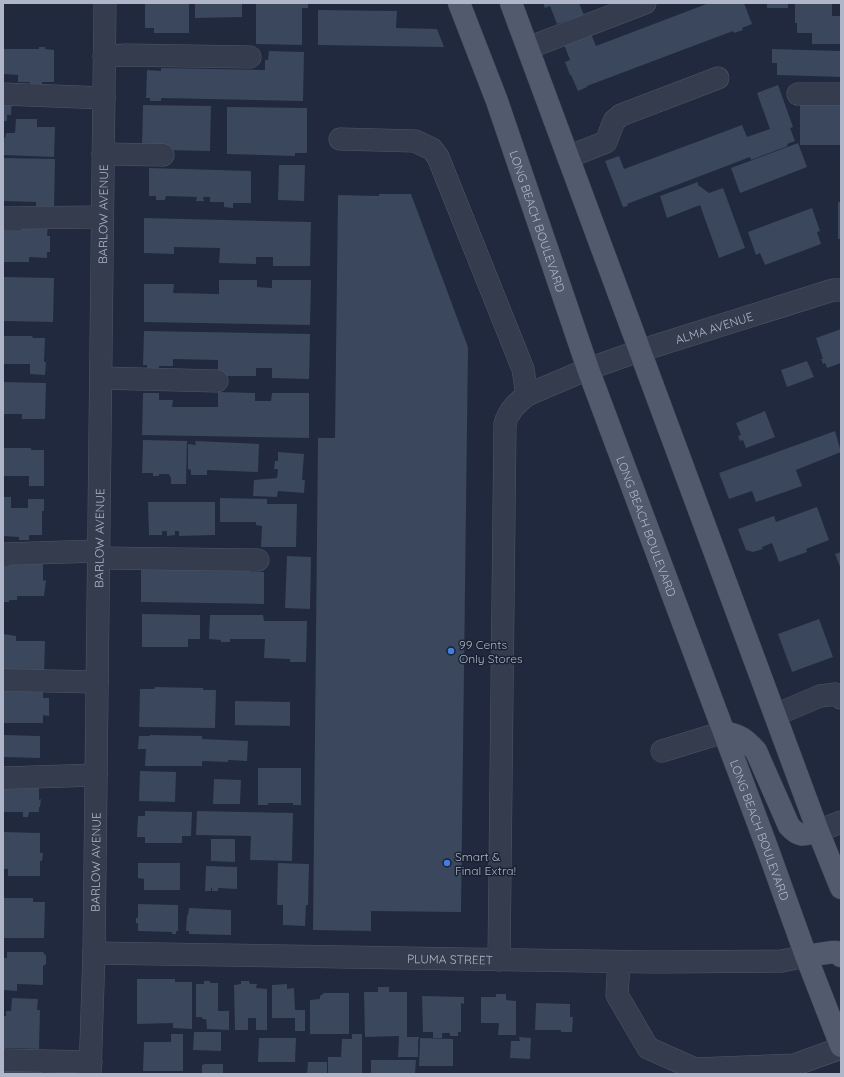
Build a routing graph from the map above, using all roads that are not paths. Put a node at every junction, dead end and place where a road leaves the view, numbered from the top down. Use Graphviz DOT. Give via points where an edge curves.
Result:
graph roads {
  1 [pos="105,3"];
  2 [pos="459,3"];
  3 [pos="511,3"];
  4 [pos="645,3"];
  5 [pos="528,48"];
  6 [pos="104,56"];
  7 [pos="250,57"];
  8 [pos="718,78"];
  9 [pos="3,94"];
  10 [pos="798,94"];
  11 [pos="841,94"];
  12 [pos="104,98"];
  13 [pos="340,139"];
  14 [pos="103,154"];
  15 [pos="163,155"];
  16 [pos="568,157"];
  17 [pos="102,217"];
  18 [pos="3,218"];
  19 [pos="841,290"];
  20 [pos="639,351"];
  21 [pos="588,369"];
  22 [pos="101,378"];
  23 [pos="217,381"];
  24 [pos="527,395"];
  25 [pos="3,554"];
  26 [pos="98,554"];
  27 [pos="258,560"];
  28 [pos="3,680"];
  29 [pos="97,682"];
  30 [pos="841,698"];
  31 [pos="775,714"];
  32 [pos="724,732"];
  33 [pos="662,751"];
  34 [pos="96,775"];
  35 [pos="3,778"];
  36 [pos="841,822"];
  37 [pos="818,831"];
  38 [pos="841,888"];
  39 [pos="94,953"];
  40 [pos="806,956"];
  41 [pos="841,956"];
  42 [pos="499,960"];
  43 [pos="619,962"];
  44 [pos="841,1047"];
  45 [pos="3,1060"];
  46 [pos="91,1068"];
  47 [pos="680,1069"];
  1 -- 6 [label="street, BARLOW AVENUE"];
  2 -- 21 [label="main road, LONG BEACH BOULEVARD" via="499,109"];
  3 -- 5 [label="main road"];
  4 -- 5 [label="street"];
  5 -- 16 [label="main road"];
  6 -- 7 [label="street"];
  6 -- 12 [label="street, BARLOW AVENUE"];
  8 -- 16 [label="street" via="620,115 614,121 606,142"];
  9 -- 12 [label="street"];
  10 -- 11 [label="street"];
  12 -- 14 [label="street, BARLOW AVENUE"];
  13 -- 24 [label="street" via="415,141 432,149 438,157 523,369"];
  14 -- 15 [label="street"];
  14 -- 17 [label="street, BARLOW AVENUE"];
  16 -- 20 [label="main road"];
  17 -- 18 [label="street"];
  17 -- 22 [label="street, BARLOW AVENUE"];
  19 -- 20 [label="street, ALMA AVENUE" via="833,290"];
  20 -- 21 [label="street, ALMA AVENUE"];
  20 -- 31 [label="main road"];
  21 -- 24 [label="street, ALMA AVENUE"];
  21 -- 32 [label="main road, LONG BEACH BOULEVARD"];
  22 -- 23 [label="street"];
  22 -- 26 [label="street, BARLOW AVENUE"];
  24 -- 42 [label="street" via="511,411 505,424"];
  25 -- 26 [label="street"];
  26 -- 27 [label="street"];
  26 -- 29 [label="street, BARLOW AVENUE"];
  28 -- 29 [label="street"];
  29 -- 34 [label="street, BARLOW AVENUE"];
  30 -- 31 [label="street" via="836,694 820,696"];
  31 -- 37 [label="main road"];
  32 -- 33 [label="street"];
  32 -- 37 [label="main road" via="747,741 756,751 789,826 801,835"];
  32 -- 40 [label="main road, LONG BEACH BOULEVARD"];
  34 -- 35 [label="street"];
  34 -- 39 [label="street, BARLOW AVENUE"];
  36 -- 37 [label="street"];
  37 -- 38 [label="main road"];
  39 -- 42 [label="street, PLUMA STREET"];
  39 -- 46 [label="street, BARLOW AVENUE"];
  40 -- 41 [label="main road" via="837,952"];
  40 -- 43 [label="street, PLUMA STREET" via="782,961"];
  40 -- 44 [label="main road, LONG BEACH BOULEVARD"];
  42 -- 43 [label="street, PLUMA STREET"];
  43 -- 47 [label="street" via="617,995 648,1048"];
  44 -- 47 [label="street" via="794,1065"];
  45 -- 46 [label="street"];
}
